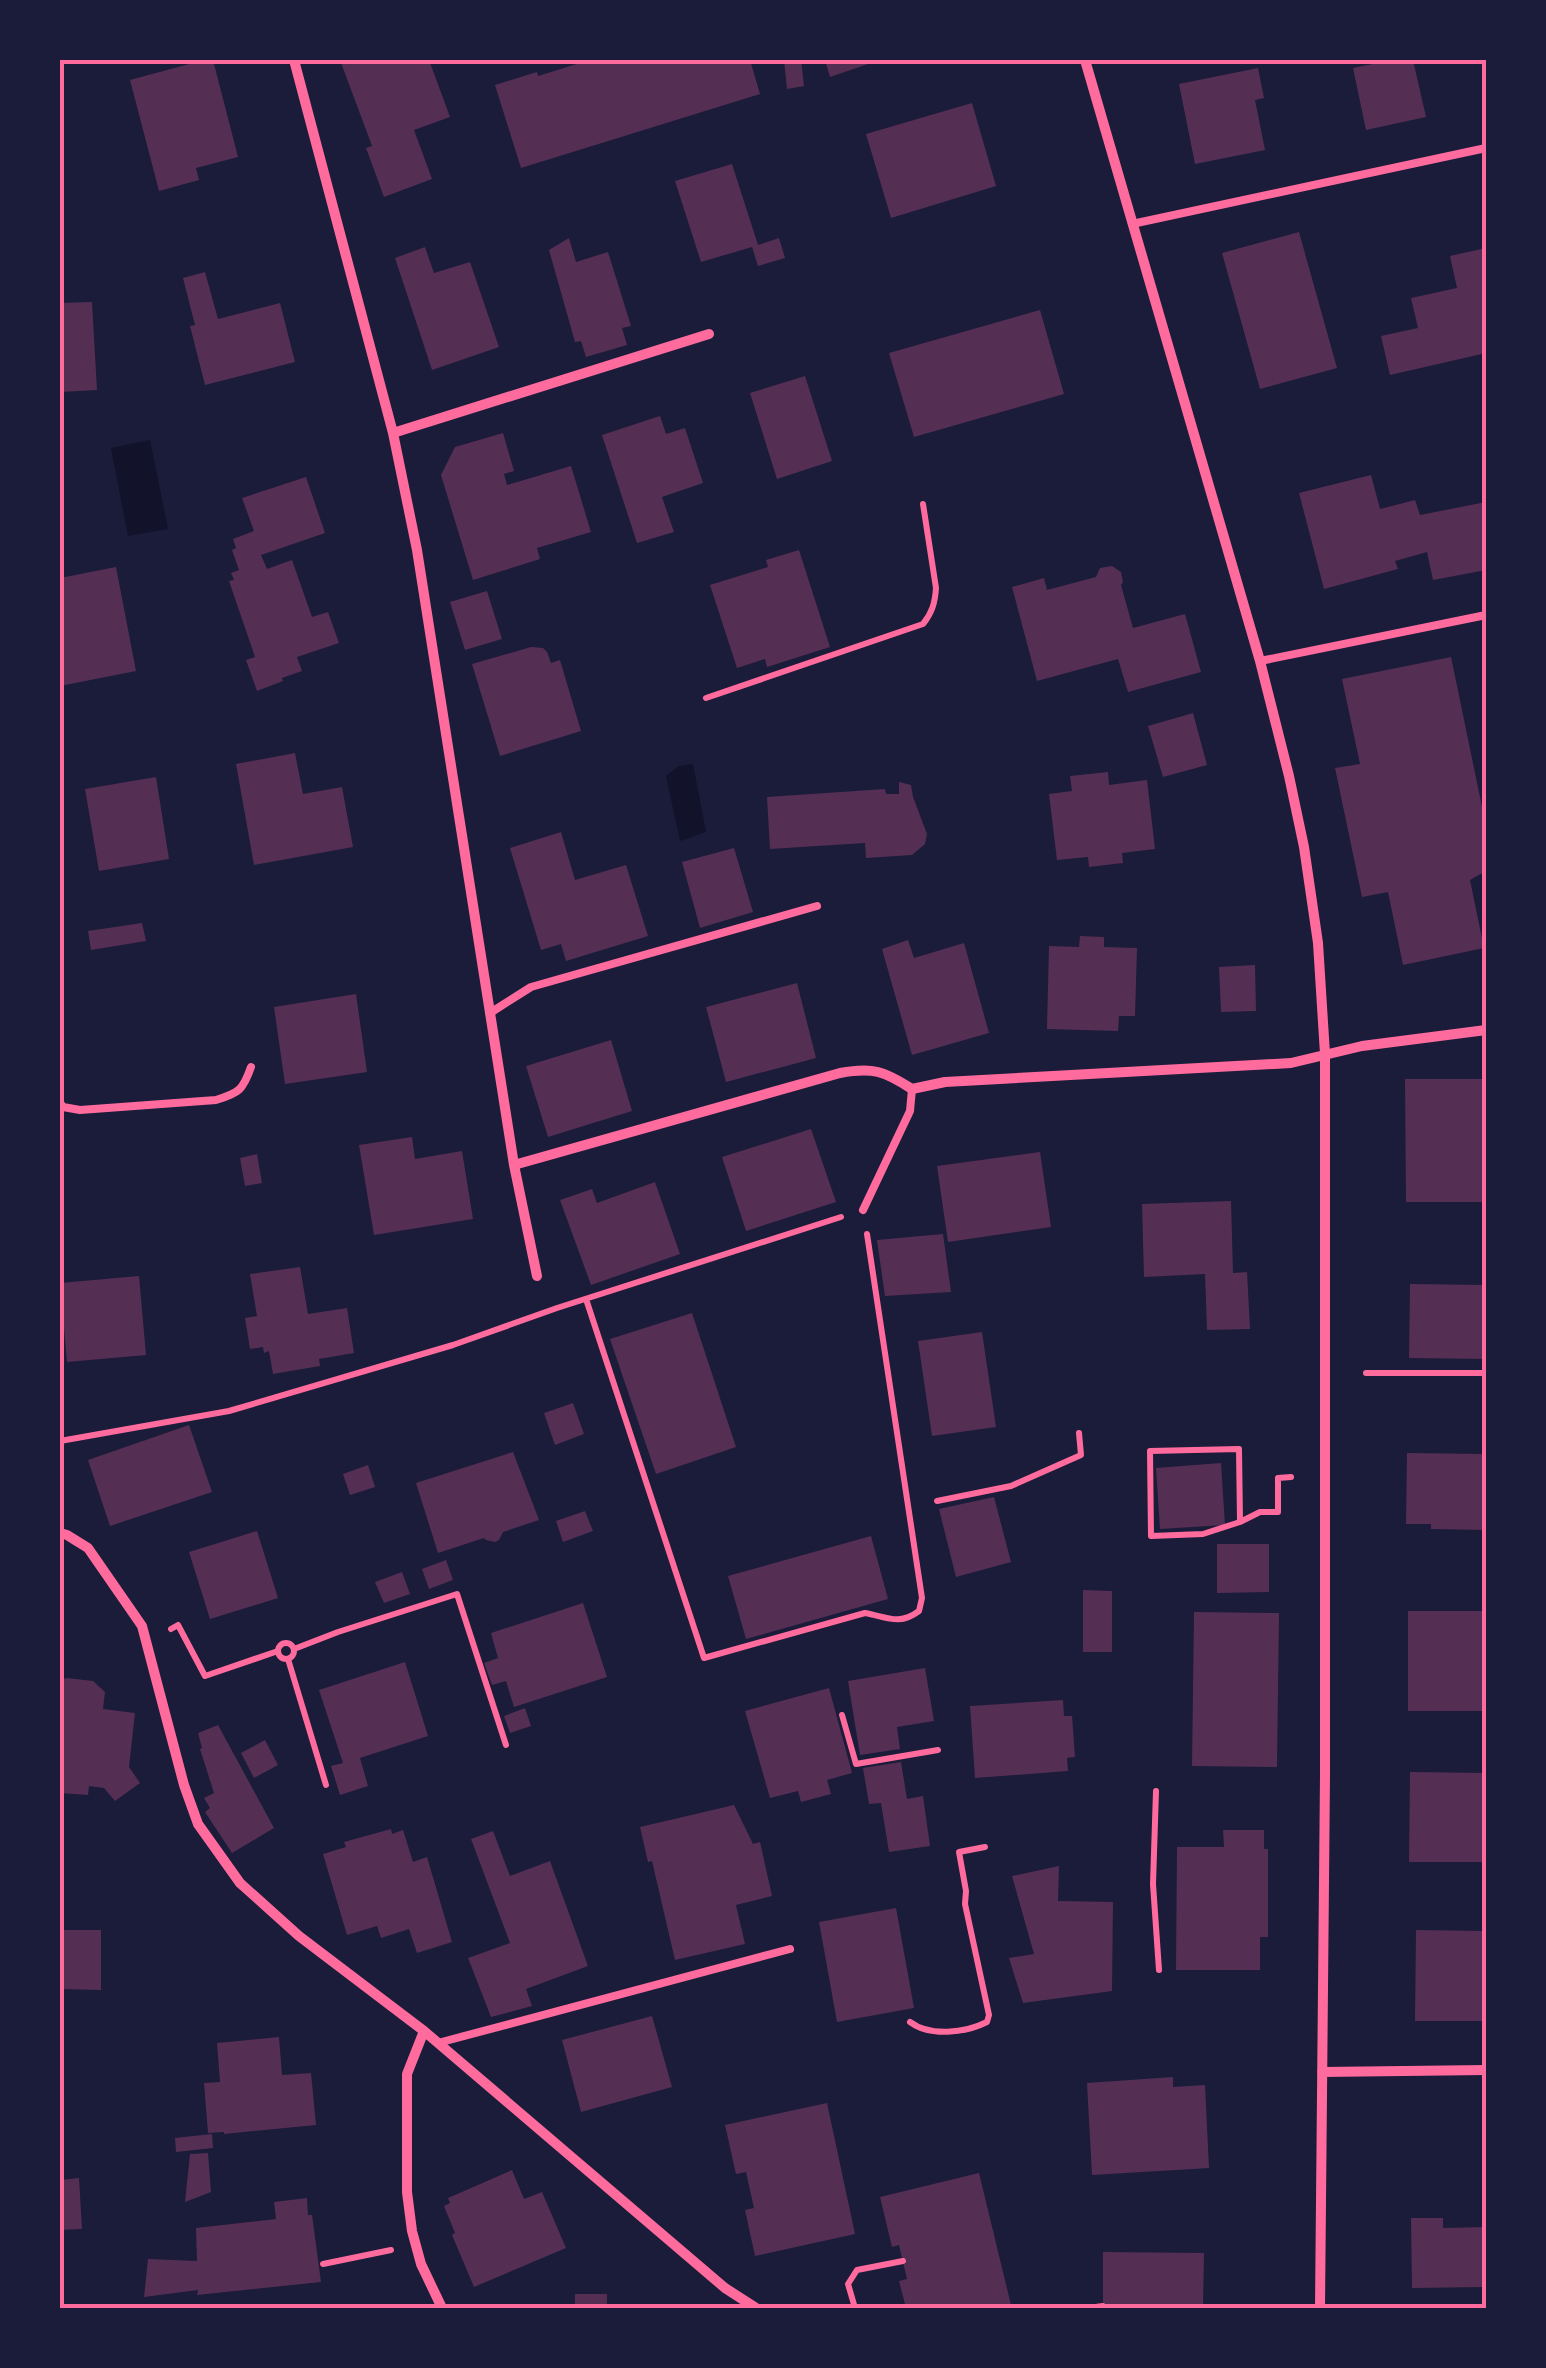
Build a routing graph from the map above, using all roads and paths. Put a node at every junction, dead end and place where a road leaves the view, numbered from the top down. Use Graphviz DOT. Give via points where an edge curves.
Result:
graph roads {
  1 [pos="294,60"];
  2 [pos="1085,60"];
  3 [pos="1486,148"];
  4 [pos="1132,224"];
  5 [pos="709,334"];
  6 [pos="393,433"];
  7 [pos="923,504"];
  8 [pos="1486,615"];
  9 [pos="1260,661"];
  10 [pos="706,698"];
  11 [pos="817,906"];
  12 [pos="490,1013"];
  13 [pos="1486,1030"];
  14 [pos="1325,1054"];
  15 [pos="251,1068"];
  16 [pos="912,1089"];
  17 [pos="60,1103"];
  18 [pos="514,1165"];
  19 [pos="863,1210"];
  20 [pos="538,1276"];
  21 [pos="586,1299"];
  22 [pos="1366,1373"];
  23 [pos="1486,1373"];
  24 [pos="1079,1433"];
  25 [pos="60,1441"];
  26 [pos="1290,1477"];
  27 [pos="937,1501"];
  28 [pos="1240,1522"];
  29 [pos="60,1533"];
  30 [pos="182,1630"];
  31 [pos="294,1649"];
  32 [pos="278,1650"];
  33 [pos="288,1659"];
  34 [pos="842,1715"];
  35 [pos="506,1745"];
  36 [pos="938,1750"];
  37 [pos="326,1785"];
  38 [pos="1156,1791"];
  39 [pos="986,1847"];
  40 [pos="790,1949"];
  41 [pos="1159,1970"];
  42 [pos="910,2022"];
  43 [pos="424,2031"];
  44 [pos="438,2043"];
  45 [pos="1486,2070"];
  46 [pos="1322,2072"];
  47 [pos="415,2242"];
  48 [pos="903,2261"];
  49 [pos="323,2264"];
  50 [pos="1102,2306"];
  51 [pos="442,2308"];
  52 [pos="756,2308"];
  53 [pos="855,2308"];
  54 [pos="1088,2308"];
  55 [pos="1320,2308"];
  1 -- 6 [label="street"];
  2 -- 4 [label="street"];
  3 -- 4 [label="lane"];
  4 -- 9 [label="street"];
  5 -- 6 [label="street"];
  6 -- 12 [label="street"];
  7 -- 10 [label="path" via="936,588 922,624"];
  8 -- 9 [label="lane"];
  9 -- 14 [label="street" via="1304,847"];
  11 -- 12 [label="lane" via="532,987"];
  12 -- 18 [label="street"];
  13 -- 14 [label="street"];
  14 -- 16 [label="street" via="1291,1063"];
  14 -- 46 [label="street"];
  15 -- 17 [label="lane" via="244,1086 216,1100 80,1110"];
  16 -- 18 [label="street" via="863,1069 840,1073"];
  16 -- 19 [label="lane" via="910,1111"];
  18 -- 20 [label="street"];
  19 -- 21 [label="path"];
  19 -- 21 [label="path" via="922,1598 910,1618 886,1620 865,1612 704,1658"];
  21 -- 25 [label="path" via="229,1411"];
  22 -- 23 [label="path"];
  24 -- 27 [label="path" via="1081,1454 1010,1486"];
  26 -- 28 [label="path" via="1278,1478 1278,1512"];
  28 -- 28 [label="path" via="1203,1534 1151,1536 1150,1451 1239,1449"];
  29 -- 43 [label="street" via="88,1548 142,1626 184,1785 216,1852 299,1936"];
  30 -- 32 [label="path" via="204,1676"];
  31 -- 32 [label="path" via="284,1642"];
  31 -- 33 [label="path"];
  31 -- 35 [label="path" via="457,1594"];
  32 -- 33 [label="path"];
  33 -- 37 [label="path"];
  34 -- 36 [label="path" via="856,1764"];
  38 -- 41 [label="path"];
  39 -- 42 [label="path" via="959,1852 987,2022 945,2032"];
  40 -- 44 [label="lane"];
  43 -- 44 [label="street"];
  43 -- 47 [label="street" via="407,2074"];
  44 -- 52 [label="street"];
  45 -- 46 [label="street"];
  46 -- 55 [label="street"];
  47 -- 49 [label="path"];
  47 -- 51 [label="street"];
  48 -- 53 [label="path" via="857,2270 848,2284"];
  50 -- 54 [label="path"];
}
